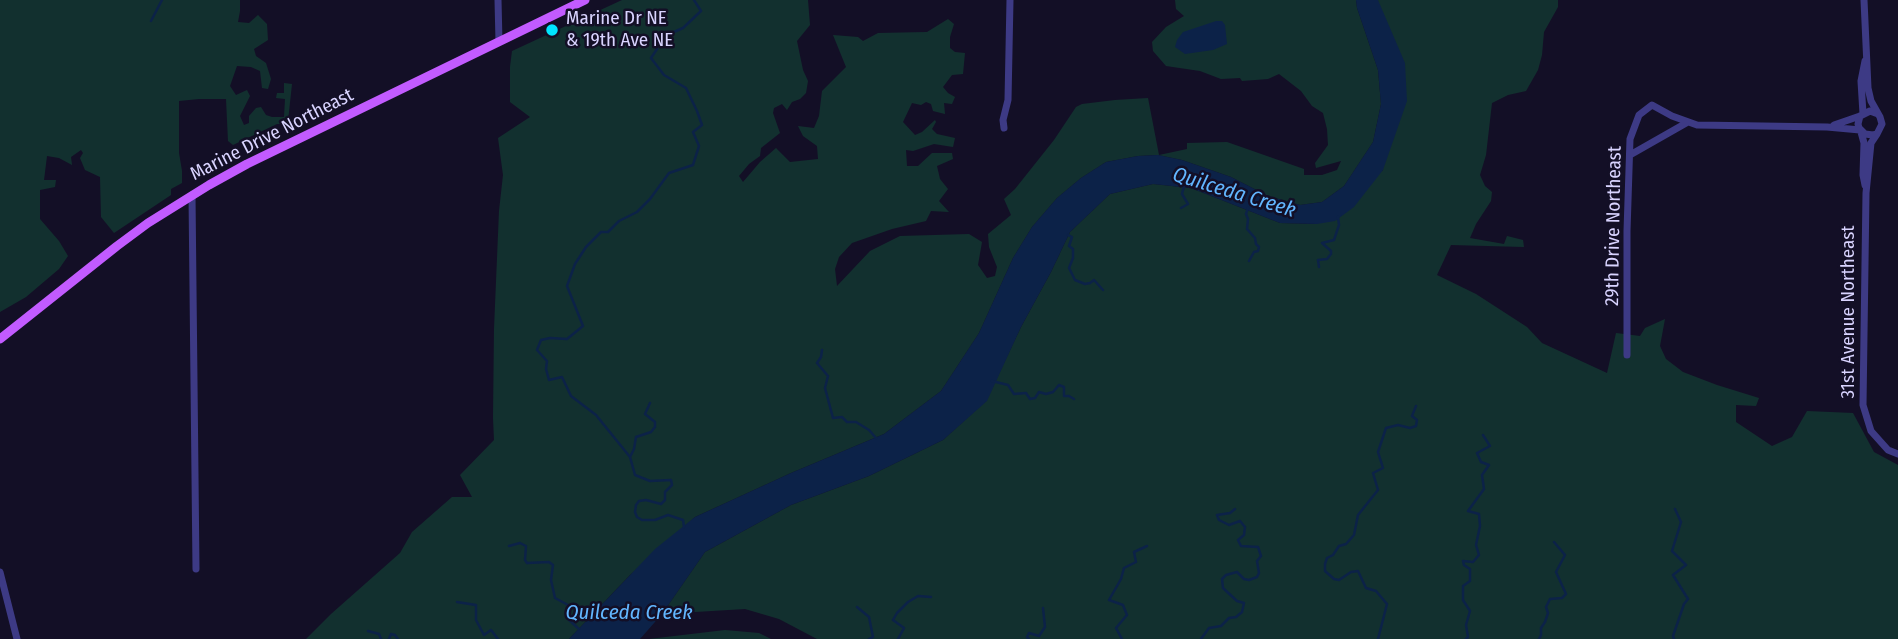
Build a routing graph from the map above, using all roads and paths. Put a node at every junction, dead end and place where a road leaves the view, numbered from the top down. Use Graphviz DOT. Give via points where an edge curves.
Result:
graph roads {
  1 [pos="498,0"];
  2 [pos="585,0"];
  3 [pos="1010,0"];
  4 [pos="1864,0"];
  5 [pos="499,42"];
  6 [pos="1866,57"];
  7 [pos="1878,114"];
  8 [pos="1862,115"];
  9 [pos="1688,122"];
  10 [pos="1827,127"];
  11 [pos="1004,128"];
  12 [pos="1861,131"];
  13 [pos="1877,134"];
  14 [pos="1630,155"];
  15 [pos="1866,193"];
  16 [pos="192,195"];
  17 [pos="0,340"];
  18 [pos="1627,355"];
  19 [pos="1898,454"];
  20 [pos="196,569"];
  21 [pos="0,572"];
  22 [pos="17,639"];
  1 -- 5 [label="street"];
  2 -- 5 [label="main road, Marine Drive Northeast"];
  3 -- 11 [label="street"];
  4 -- 6 [label="street"];
  5 -- 16 [label="main road, Marine Drive Northeast"];
  6 -- 7 [label="street" via="1869,94"];
  6 -- 8 [label="street"];
  7 -- 8 [label="street"];
  7 -- 13 [label="street" via="1882,124"];
  8 -- 10 [label="street"];
  8 -- 12 [label="street"];
  9 -- 10 [label="street"];
  9 -- 14 [label="street"];
  9 -- 14 [label="street, 29th Drive Northeast" via="1652,105 1639,115 1630,139"];
  10 -- 12 [label="street"];
  12 -- 13 [label="street"];
  12 -- 15 [label="street, 31st Avenue Northeast"];
  13 -- 15 [label="street, 31st Avenue Northeast" via="1871,143"];
  14 -- 18 [label="street, 29th Drive Northeast"];
  15 -- 19 [label="street, 31st Avenue Northeast" via="1863,405 1871,431"];
  16 -- 17 [label="main road, Marine Drive Northeast" via="117,246"];
  16 -- 20 [label="street"];
  21 -- 22 [label="street"];
}
